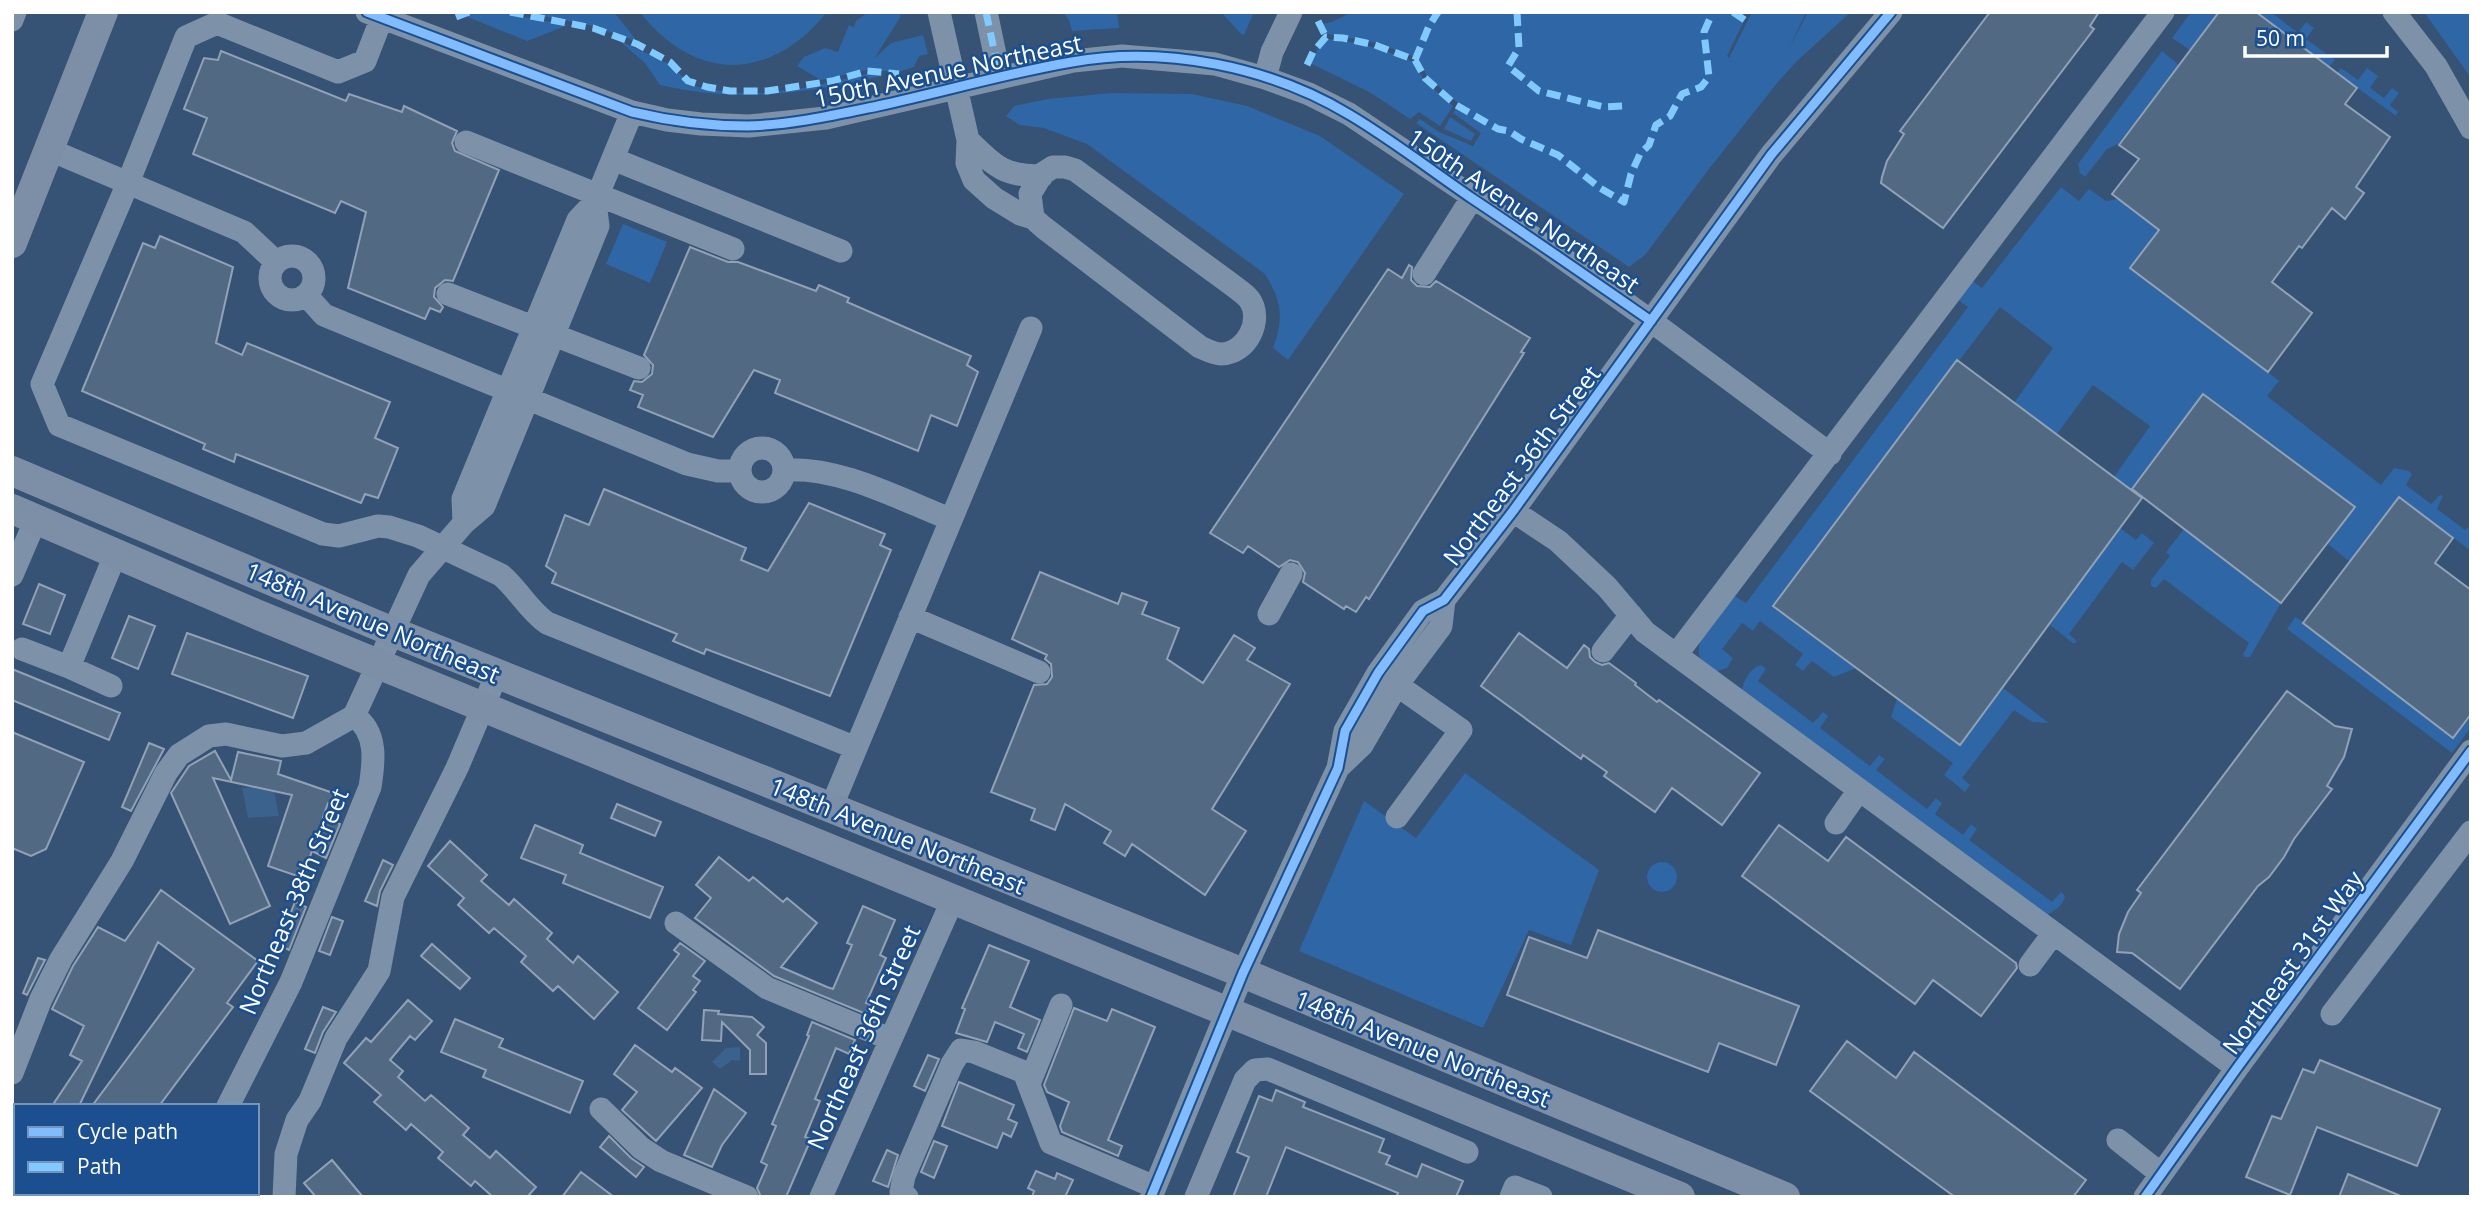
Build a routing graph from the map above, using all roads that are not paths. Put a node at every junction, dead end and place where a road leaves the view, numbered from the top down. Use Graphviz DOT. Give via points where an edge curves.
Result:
graph roads {
  1 [pos="15,12"];
  2 [pos="103,12"];
  3 [pos="939,12"];
  4 [pos="985,12"];
  5 [pos="1291,12"];
  6 [pos="1891,12"];
  7 [pos="2163,12"];
  8 [pos="2394,12"];
  9 [pos="378,14"];
  10 [pos="12,20"];
  11 [pos="1000,78"];
  12 [pos="1265,78"];
  13 [pos="957,88"];
  14 [pos="632,112"];
  15 [pos="2471,128"];
  16 [pos="968,140"];
  17 [pos="466,142"];
  18 [pos="50,150"];
  19 [pos="613,159"];
  20 [pos="1042,176"];
  21 [pos="128,183"];
  22 [pos="1472,198"];
  23 [pos="597,199"];
  24 [pos="1033,218"];
  25 [pos="12,243"];
  26 [pos="733,249"];
  27 [pos="841,251"];
  28 [pos="276,262"];
  29 [pos="1424,274"];
  30 [pos="448,294"];
  31 [pos="306,295"];
  32 [pos="1651,321"];
  33 [pos="1031,328"];
  34 [pos="544,331"];
  35 [pos="639,368"];
  36 [pos="517,396"];
  37 [pos="1830,454"];
  38 [pos="784,470"];
  39 [pos="12,471"];
  40 [pos="739,471"];
  41 [pos="1513,511"];
  42 [pos="24,514"];
  43 [pos="950,519"];
  44 [pos="444,547"];
  45 [pos="116,553"];
  46 [pos="1291,574"];
  47 [pos="12,575"];
  48 [pos="1444,600"];
  49 [pos="1269,614"];
  50 [pos="1631,615"];
  51 [pos="910,617"];
  52 [pos="393,632"];
  53 [pos="22,649"];
  54 [pos="1603,650"];
  55 [pos="1676,655"];
  56 [pos="378,663"];
  57 [pos="69,667"];
  58 [pos="1040,672"];
  59 [pos="497,674"];
  60 [pos="111,685"];
  61 [pos="1397,685"];
  62 [pos="483,706"];
  63 [pos="354,716"];
  64 [pos="856,748"];
  65 [pos="2471,751"];
  66 [pos="1338,768"];
  67 [pos="1859,790"];
  68 [pos="831,808"];
  69 [pos="1397,817"];
  70 [pos="1836,822"];
  71 [pos="2471,832"];
  72 [pos="953,899"];
  73 [pos="676,923"];
  74 [pos="2053,934"];
  75 [pos="2030,965"];
  76 [pos="1243,974"];
  77 [pos="1061,1005"];
  78 [pos="1227,1012"];
  79 [pos="2332,1014"];
  80 [pos="890,1039"];
  81 [pos="2237,1068"];
  82 [pos="12,1073"];
  83 [pos="1029,1083"];
  84 [pos="229,1104"];
  85 [pos="601,1109"];
  86 [pos="2118,1140"];
  87 [pos="1467,1152"];
  88 [pos="2161,1174"];
  89 [pos="1153,1192"];
  90 [pos="284,1197"];
  91 [pos="747,1197"];
  92 [pos="821,1197"];
  93 [pos="907,1197"];
  94 [pos="1196,1197"];
  95 [pos="1511,1197"];
  96 [pos="1541,1197"];
  97 [pos="1680,1197"];
  98 [pos="1785,1197"];
  99 [pos="2145,1197"];
  1 -- 10 [label="street"];
  2 -- 18 [label="main road"];
  3 -- 13 [label="street"];
  4 -- 11 [label="street"];
  5 -- 12 [label="street"];
  6 -- 32 [label="street, Northeast 36th Street" via="1771,155"];
  7 -- 37 [label="street"];
  8 -- 15 [label="street" via="2436,66"];
  9 -- 14 [label="street, 150th Avenue Northeast"];
  9 -- 21 [label="street" via="365,61 338,72 217,23 186,37"];
  11 -- 12 [label="street, 150th Avenue Northeast" via="1073,61 1122,56 1215,64"];
  11 -- 13 [label="street, 150th Avenue Northeast"];
  12 -- 22 [label="street, 150th Avenue Northeast" via="1349,114"];
  13 -- 14 [label="street, 150th Avenue Northeast" via="826,118 749,126 701,124"];
  13 -- 16 [label="street"];
  14 -- 19 [label="street"];
  16 -- 20 [label="street" via="1004,171"];
  16 -- 24 [label="street" via="967,163 974,180 994,198"];
  17 -- 23 [label="street"];
  18 -- 21 [label="street"];
  18 -- 25 [label="main road"];
  19 -- 23 [label="street"];
  19 -- 27 [label="street"];
  20 -- 24 [label="street" via="1030,194"];
  20 -- 24 [label="street" via="1054,167 1074,170 1231,284 1253,307 1254,322 1247,341 1223,354 1200,347"];
  21 -- 28 [label="street" via="244,232"];
  21 -- 44 [label="street" via="42,384 59,425 323,534 339,536 389,527"];
  22 -- 29 [label="street"];
  22 -- 32 [label="street, 150th Avenue Northeast"];
  23 -- 26 [label="street"];
  23 -- 34 [label="street" via="578,220"];
  28 -- 31 [label="street" via="269,279 276,294 291,300"];
  28 -- 31 [label="street" via="293,256 309,264 314,280"];
  30 -- 34 [label="street"];
  31 -- 36 [label="street" via="324,315"];
  32 -- 37 [label="street, 150th Avenue Northeast"];
  32 -- 41 [label="street, Northeast 36th Street"];
  33 -- 43 [label="street"];
  34 -- 35 [label="street"];
  34 -- 36 [label="street"];
  36 -- 40 [label="street" via="687,464"];
  36 -- 44 [label="street" via="463,499 464,523"];
  37 -- 55 [label="street"];
  38 -- 40 [label="street" via="776,453 761,448 746,454"];
  38 -- 40 [label="street" via="779,485 765,493 745,486"];
  38 -- 43 [label="street" via="835,474"];
  39 -- 52 [label="main road, 148th Avenue Northeast"];
  41 -- 48 [label="street, Northeast 36th Street"];
  41 -- 50 [label="street" via="1558,541"];
  42 -- 45 [label="main road, 148th Avenue Northeast"];
  42 -- 47 [label="street"];
  43 -- 51 [label="street"];
  44 -- 52 [label="street" via="419,575"];
  44 -- 64 [label="street" via="501,575 547,623"];
  45 -- 56 [label="main road, 148th Avenue Northeast"];
  45 -- 57 [label="street"];
  46 -- 49 [label="street"];
  48 -- 61 [label="street, Northeast 36th Street" via="1441,626"];
  48 -- 66 [label="street, Northeast 36th Street" via="1423,611 1378,673 1345,731"];
  50 -- 54 [label="street"];
  50 -- 55 [label="street"];
  51 -- 58 [label="street"];
  51 -- 64 [label="street"];
  52 -- 56 [label="street"];
  52 -- 59 [label="main road, 148th Avenue Northeast"];
  53 -- 57 [label="street"];
  55 -- 67 [label="street"];
  56 -- 62 [label="main road, 148th Avenue Northeast"];
  56 -- 63 [label="street"];
  57 -- 60 [label="street"];
  59 -- 62 [label="street"];
  59 -- 68 [label="main road, 148th Avenue Northeast"];
  61 -- 66 [label="street, Northeast 36th Street" via="1362,745"];
  61 -- 69 [label="street" via="1461,730"];
  62 -- 72 [label="main road, 148th Avenue Northeast"];
  62 -- 90 [label="street" via="393,897 379,971 336,1038 310,1101 297,1120 286,1154"];
  63 -- 82 [label="street" via="306,743 282,746 226,734 209,736 180,755 166,772 122,861 61,959"];
  63 -- 84 [label="street, Northeast 38th Street" via="363,721 373,748 370,787 291,982"];
  64 -- 68 [label="street"];
  65 -- 81 [label="street, Northeast 31st Way"];
  66 -- 76 [label="street, Northeast 36th Street"];
  67 -- 70 [label="street"];
  67 -- 74 [label="street"];
  68 -- 76 [label="main road, 148th Avenue Northeast"];
  71 -- 79 [label="street"];
  72 -- 78 [label="main road, 148th Avenue Northeast"];
  72 -- 80 [label="street, Northeast 36th Street"];
  73 -- 80 [label="street" via="768,988"];
  74 -- 75 [label="street"];
  74 -- 81 [label="street"];
  76 -- 78 [label="street, Northeast 36th Street"];
  76 -- 98 [label="main road, 148th Avenue Northeast"];
  77 -- 83 [label="street"];
  78 -- 89 [label="street, Northeast 36th Street"];
  78 -- 97 [label="main road, 148th Avenue Northeast"];
  80 -- 92 [label="street, Northeast 36th Street"];
  81 -- 88 [label="street, Northeast 31st Way"];
  83 -- 89 [label="street" via="1051,1143"];
  83 -- 93 [label="street" via="1024,1072 961,1050 904,1176 901,1192"];
  85 -- 91 [label="street" via="661,1161"];
  86 -- 88 [label="street"];
  87 -- 94 [label="street" via="1268,1069 1255,1070 1245,1080"];
  88 -- 99 [label="street, Northeast 31st Way"];
  95 -- 96 [label="street" via="1515,1187"];
}
